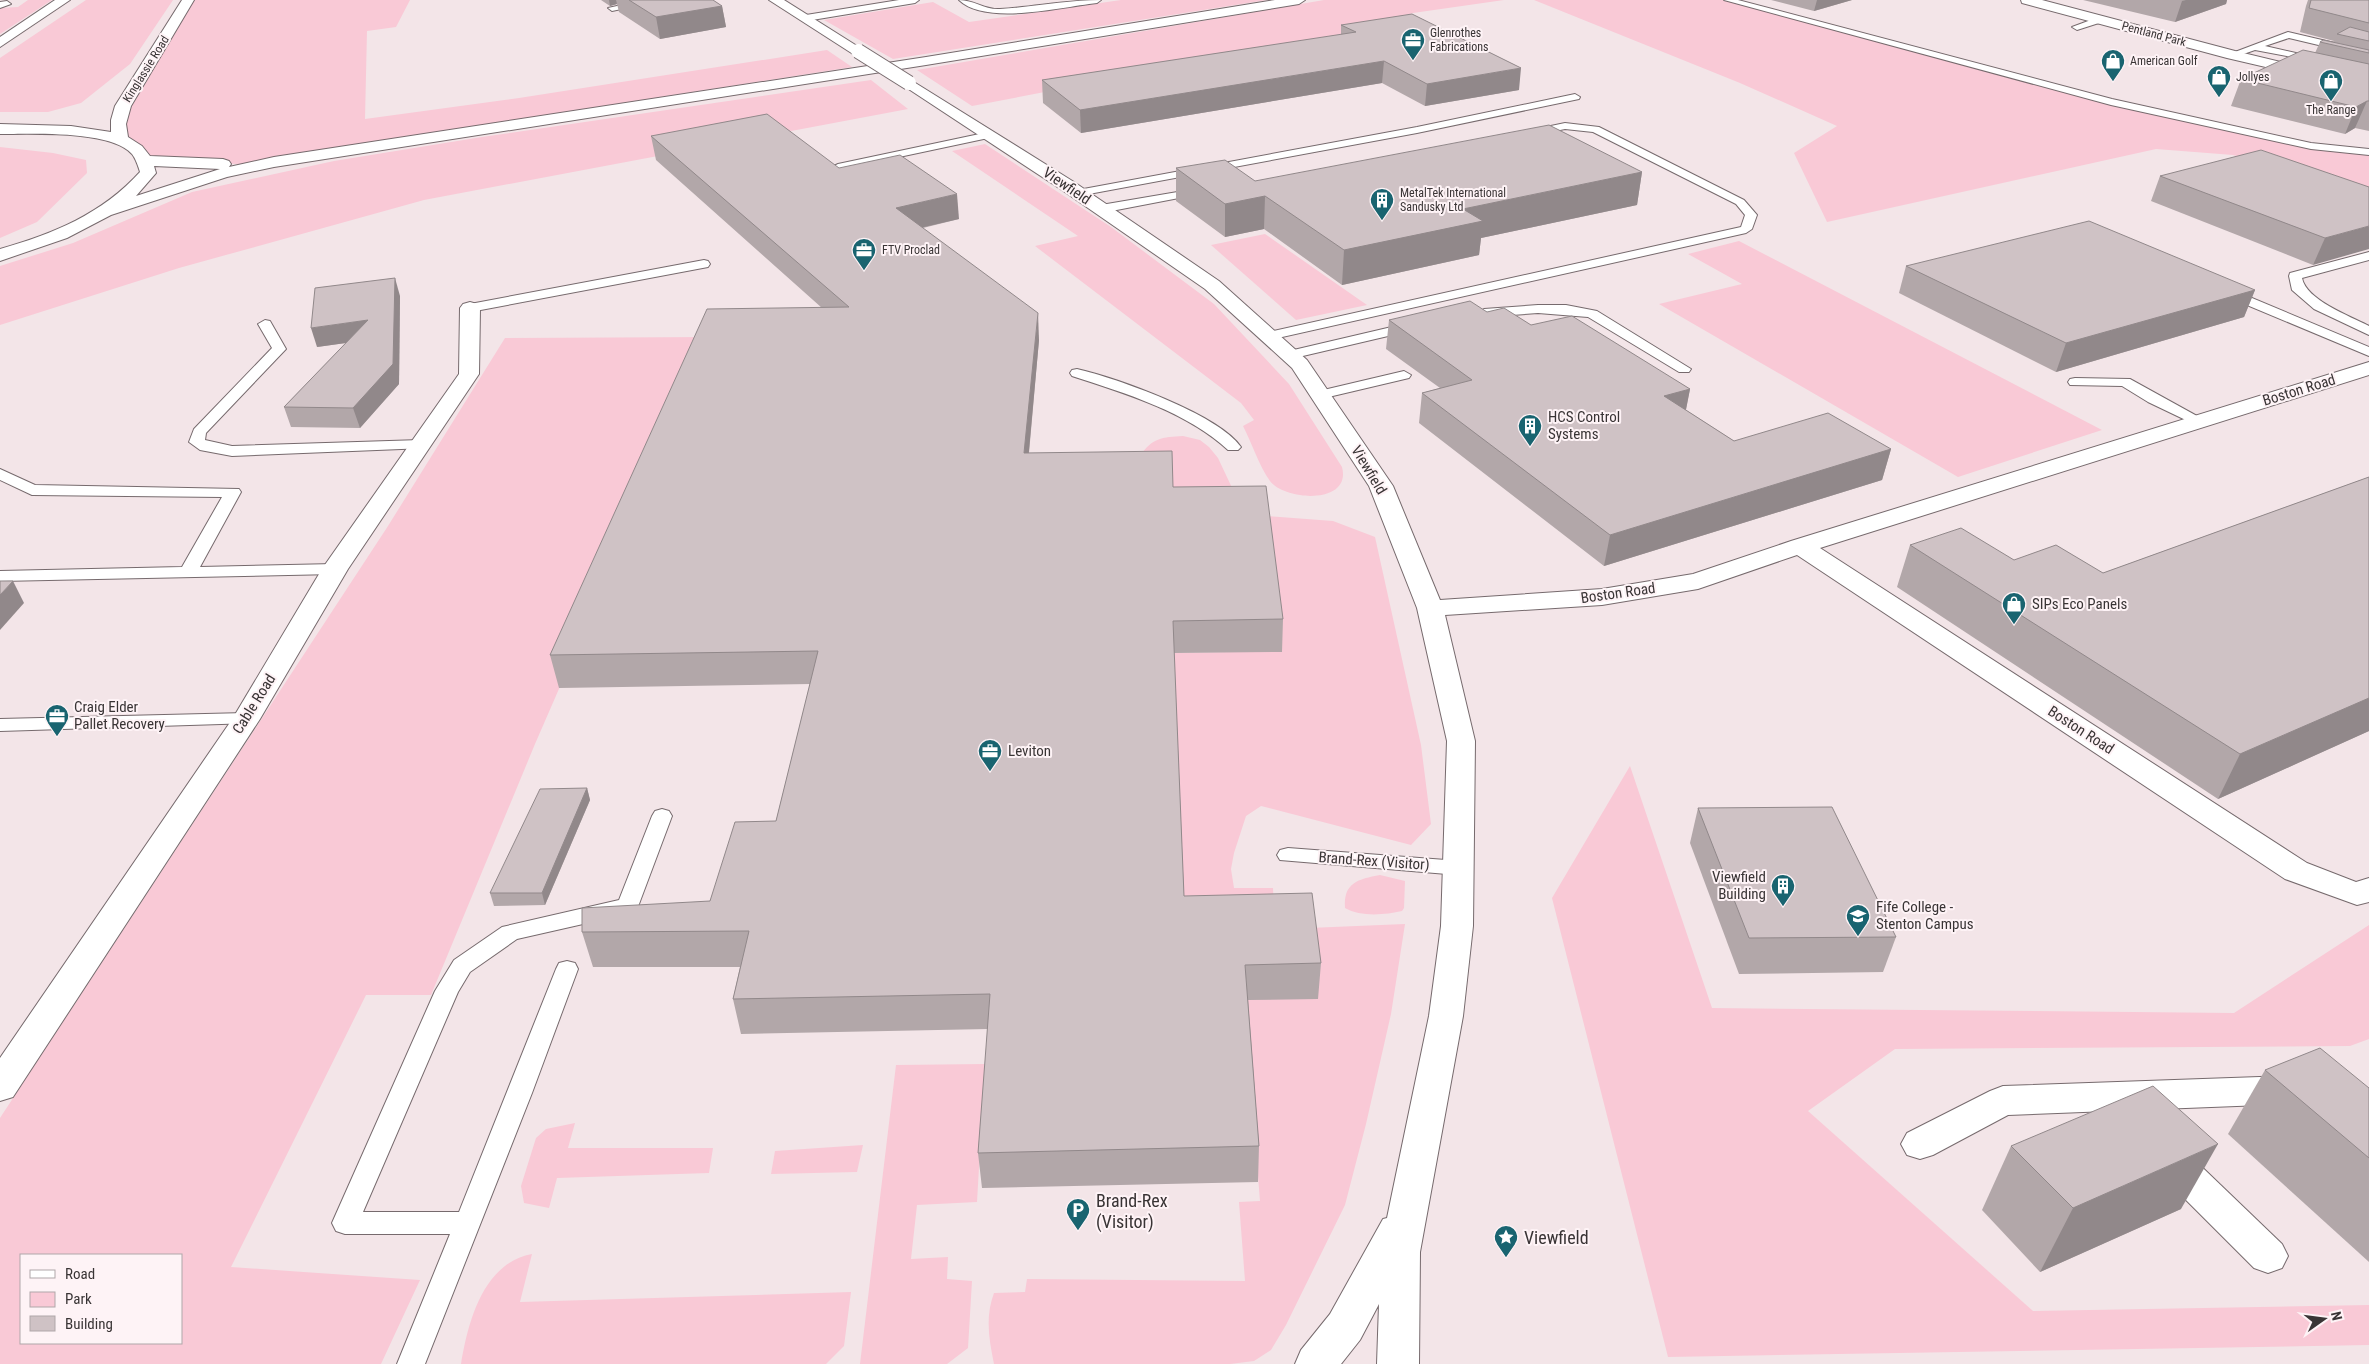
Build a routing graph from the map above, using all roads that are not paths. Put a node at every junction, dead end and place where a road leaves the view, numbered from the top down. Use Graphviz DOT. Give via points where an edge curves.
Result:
graph roads {
  1 [pos="64,0"];
  2 [pos="188,0"];
  3 [pos="660,0"];
  4 [pos="775,0"];
  5 [pos="848,0"];
  6 [pos="915,0"];
  7 [pos="963,0"];
  8 [pos="1098,0"];
  9 [pos="1299,0"];
  10 [pos="1728,0"];
  11 [pos="2026,0"];
  12 [pos="612,8"];
  13 [pos="863,9"];
  14 [pos="806,18"];
  15 [pos="2099,20"];
  16 [pos="2077,27"];
  17 [pos="0,43"];
  18 [pos="2255,47"];
  19 [pos="2369,54"];
  20 [pos="2232,55"];
  21 [pos="2329,64"];
  22 [pos="2369,87"];
  23 [pos="1575,97"];
  24 [pos="0,129"];
  25 [pos="989,135"];
  26 [pos="1517,136"];
  27 [pos="122,142"];
  28 [pos="2369,152"];
  29 [pos="145,161"];
  30 [pos="274,162"];
  31 [pos="838,166"];
  32 [pos="1216,188"];
  33 [pos="1078,193"];
  34 [pos="1101,209"];
  35 [pos="104,212"];
  36 [pos="0,255"];
  37 [pos="2369,256"];
  38 [pos="704,264"];
  39 [pos="2215,286"];
  40 [pos="470,308"];
  41 [pos="1471,314"];
  42 [pos="265,324"];
  43 [pos="1424,324"];
  44 [pos="2369,331"];
  45 [pos="1269,336"];
  46 [pos="2369,352"];
  47 [pos="1290,355"];
  48 [pos="1684,368"];
  49 [pos="2369,368"];
  50 [pos="1077,373"];
  51 [pos="1404,375"];
  52 [pos="2076,382"];
  53 [pos="1320,395"];
  54 [pos="2199,421"];
  55 [pos="421,445"];
  56 [pos="1233,447"];
  57 [pos="0,474"];
  58 [pos="1800,546"];
  59 [pos="335,569"];
  60 [pos="188,572"];
  61 [pos="0,576"];
  62 [pos="1430,608"];
  63 [pos="246,719"];
  64 [pos="0,725"];
  65 [pos="662,816"];
  66 [pos="1288,855"];
  67 [pos="1459,868"];
  68 [pos="2369,889"];
  69 [pos="567,969"];
  70 [pos="0,1087"];
  71 [pos="2322,1088"];
  72 [pos="2107,1097"];
  73 [pos="1920,1144"];
  74 [pos="1405,1214"];
  75 [pos="468,1223"];
  76 [pos="2268,1256"];
  77 [pos="411,1364"];
  78 [pos="1316,1364"];
  79 [pos="1398,1364"];
  1 -- 17 [label="street"];
  2 -- 27 [label="street, Kinglassie Road" via="123,106 118,121"];
  3 -- 12 [label="lane"];
  4 -- 14 [label="street, Viewfield"];
  5 -- 13 [label="lane"];
  6 -- 13 [label="lane"];
  7 -- 8 [label="lane" via="992,12"];
  9 -- 30 [label="street"];
  10 -- 28 [label="lane" via="2111,102 2311,146"];
  11 -- 15 [label="street, Pentland Park"];
  13 -- 14 [label="lane"];
  14 -- 25 [label="street, Viewfield, bridge"];
  15 -- 16 [label="lane"];
  15 -- 20 [label="street, Pentland Park"];
  18 -- 19 [label="lane" via="2288,34"];
  18 -- 20 [label="lane"];
  18 -- 21 [label="lane"];
  20 -- 22 [label="street, Pentland Park"];
  23 -- 33 [label="lane"];
  24 -- 27 [label="street" via="90,133"];
  25 -- 31 [label="lane"];
  25 -- 33 [label="street, Viewfield"];
  26 -- 45 [label="lane" via="1565,126 1595,129 1740,202 1750,215 1746,229"];
  27 -- 29 [label="street" via="136,149"];
  29 -- 30 [label="street" via="208,164"];
  29 -- 35 [label="street" via="148,173 140,184"];
  30 -- 35 [label="street" via="223,173"];
  32 -- 34 [label="lane"];
  33 -- 34 [label="street, Viewfield"];
  34 -- 45 [label="street, Viewfield" via="1212,285"];
  35 -- 36 [label="street" via="60,234"];
  37 -- 44 [label="lane" via="2295,276 2297,287 2319,306"];
  38 -- 40 [label="lane"];
  39 -- 46 [label="lane"];
  40 -- 55 [label="street, Cable Road" via="469,374"];
  41 -- 48 [label="lane" via="1550,309 1585,312"];
  42 -- 55 [label="lane" via="279,349 200,432 197,442 205,447 232,451"];
  43 -- 47 [label="lane"];
  45 -- 47 [label="street, Viewfield"];
  47 -- 53 [label="street, Viewfield" via="1300,364"];
  49 -- 54 [label="street, Boston Road"];
  50 -- 56 [label="lane" via="1144,394 1218,433"];
  51 -- 53 [label="lane"];
  52 -- 54 [label="lane" via="2125,382"];
  53 -- 62 [label="street, Viewfield" via="1381,486"];
  54 -- 58 [label="street, Boston Road"];
  55 -- 59 [label="street, Cable Road"];
  57 -- 60 [label="lane" via="32,490 233,492"];
  58 -- 62 [label="street, Boston Road" via="1698,581 1602,597"];
  58 -- 68 [label="street, Boston Road" via="2296,871 2357,894"];
  59 -- 60 [label="lane"];
  59 -- 63 [label="street, Cable Road"];
  60 -- 61 [label="lane"];
  62 -- 67 [label="street, Viewfield" via="1461,741"];
  63 -- 64 [label="lane"];
  63 -- 70 [label="street, Cable Road"];
  65 -- 75 [label="lane" via="628,906 510,933 462,966 345,1223"];
  66 -- 67 [label="lane, Brand-Rex (Visitor)"];
  67 -- 74 [label="street, Viewfield" via="1457,926 1446,1016"];
  69 -- 75 [label="lane"];
  71 -- 72 [label="street"];
  72 -- 73 [label="street" via="2003,1101"];
  72 -- 76 [label="street"];
  74 -- 78 [label="street, Viewfield" via="1345,1327"];
  74 -- 79 [label="street, Viewfield" via="1400,1252"];
  75 -- 77 [label="lane"];
}
